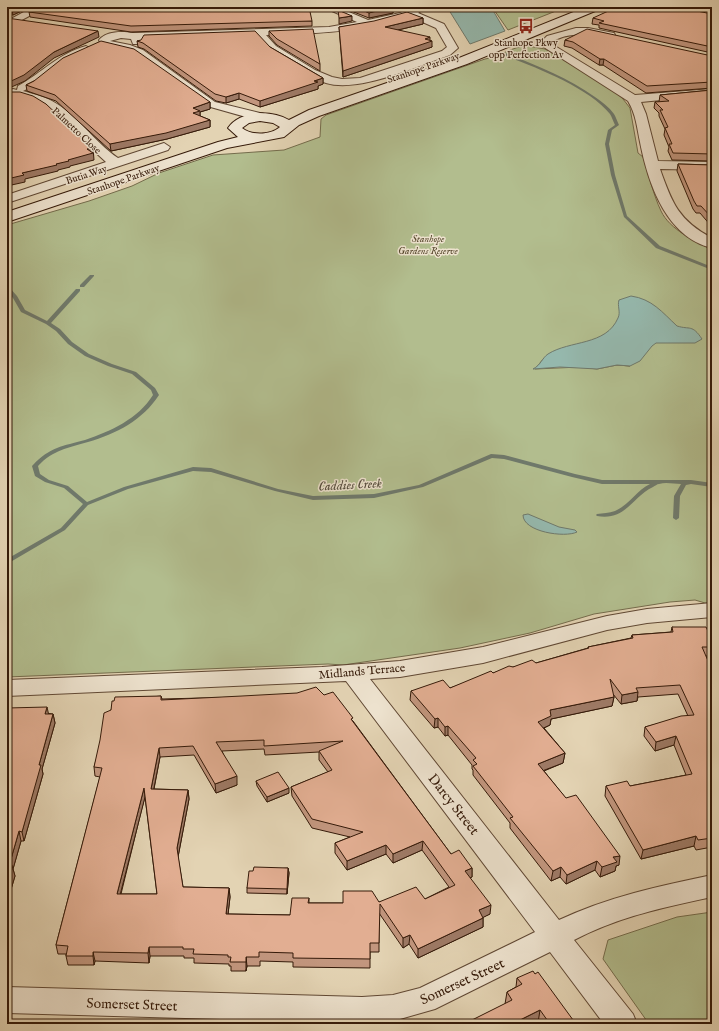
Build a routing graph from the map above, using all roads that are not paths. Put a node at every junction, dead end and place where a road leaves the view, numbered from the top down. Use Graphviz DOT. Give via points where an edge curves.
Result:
graph roads {
  1 [pos="41,7"];
  2 [pos="328,7"];
  3 [pos="422,7"];
  4 [pos="580,7"];
  5 [pos="596,7"];
  6 [pos="670,7"];
  7 [pos="682,7"];
  8 [pos="410,13"];
  9 [pos="712,14"];
  10 [pos="11,19"];
  11 [pos="36,23"];
  12 [pos="368,23"];
  13 [pos="259,32"];
  14 [pos="101,36"];
  15 [pos="621,37"];
  16 [pos="133,41"];
  17 [pos="116,46"];
  18 [pos="85,50"];
  19 [pos="712,92"];
  20 [pos="10,93"];
  21 [pos="633,99"];
  22 [pos="211,104"];
  23 [pos="262,118"];
  24 [pos="235,128"];
  25 [pos="287,128"];
  26 [pos="262,137"];
  27 [pos="164,147"];
  28 [pos="117,163"];
  29 [pos="653,165"];
  30 [pos="712,166"];
  31 [pos="7,199"];
  32 [pos="7,208"];
  33 [pos="7,217"];
  34 [pos="712,244"];
  35 [pos="712,610"];
  36 [pos="352,673"];
  37 [pos="7,688"];
  38 [pos="712,886"];
  39 [pos="556,936"];
  40 [pos="8,1005"];
  41 [pos="622,1024"];
  1 -- 10 [label="street"];
  2 -- 12 [label="street"];
  3 -- 8 [label="street"];
  4 -- 23 [label="main road, Stanhope Parkway" via="493,43 419,69 298,110"];
  5 -- 25 [label="main road, Stanhope Parkway" via="463,61 314,113"];
  6 -- 9 [label="main road"];
  7 -- 9 [label="main road"];
  8 -- 12 [label="street"];
  8 -- 13 [label="street" via="440,26 453,48 446,53 356,82 329,80 312,72 272,48"];
  10 -- 11 [label="street"];
  12 -- 13 [label="street" via="317,31"];
  13 -- 16 [label="street" via="156,35"];
  14 -- 16 [label="street"];
  14 -- 17 [label="street" via="106,44"];
  14 -- 18 [label="street"];
  15 -- 21 [label="street" via="573,30 547,40 544,44"];
  16 -- 17 [label="street"];
  16 -- 22 [label="street"];
  17 -- 18 [label="street"];
  18 -- 20 [label="street" via="59,61 35,81"];
  19 -- 21 [label="street"];
  20 -- 28 [label="street, Palmetto Close" via="41,100 52,106 104,155"];
  21 -- 29 [label="street"];
  22 -- 23 [label="street"];
  22 -- 24 [label="street" via="210,108 226,118"];
  23 -- 24 [label="main road, Stanhope Parkway" via="242,121"];
  23 -- 25 [label="main road" via="282,121"];
  24 -- 26 [label="main road" via="246,135"];
  24 -- 32 [label="main road, Stanhope Parkway" via="211,140"];
  25 -- 26 [label="main road, Stanhope Parkway" via="279,134"];
  26 -- 33 [label="main road, Stanhope Parkway" via="224,144"];
  27 -- 28 [label="street, Butia Way"];
  28 -- 31 [label="street, Butia Way"];
  29 -- 30 [label="street"];
  29 -- 34 [label="street" via="672,214 678,222"];
  35 -- 36 [label="street, Midlands Terrace" via="646,616 483,655"];
  36 -- 37 [label="street, Midlands Terrace"];
  36 -- 39 [label="street, Darcy Street"];
  38 -- 39 [label="street, Somerset Street" via="639,902 593,917"];
  39 -- 40 [label="street, Somerset Street" via="425,1000 393,1008 362,1010"];
  39 -- 41 [label="street, Darcy Street"];
}
